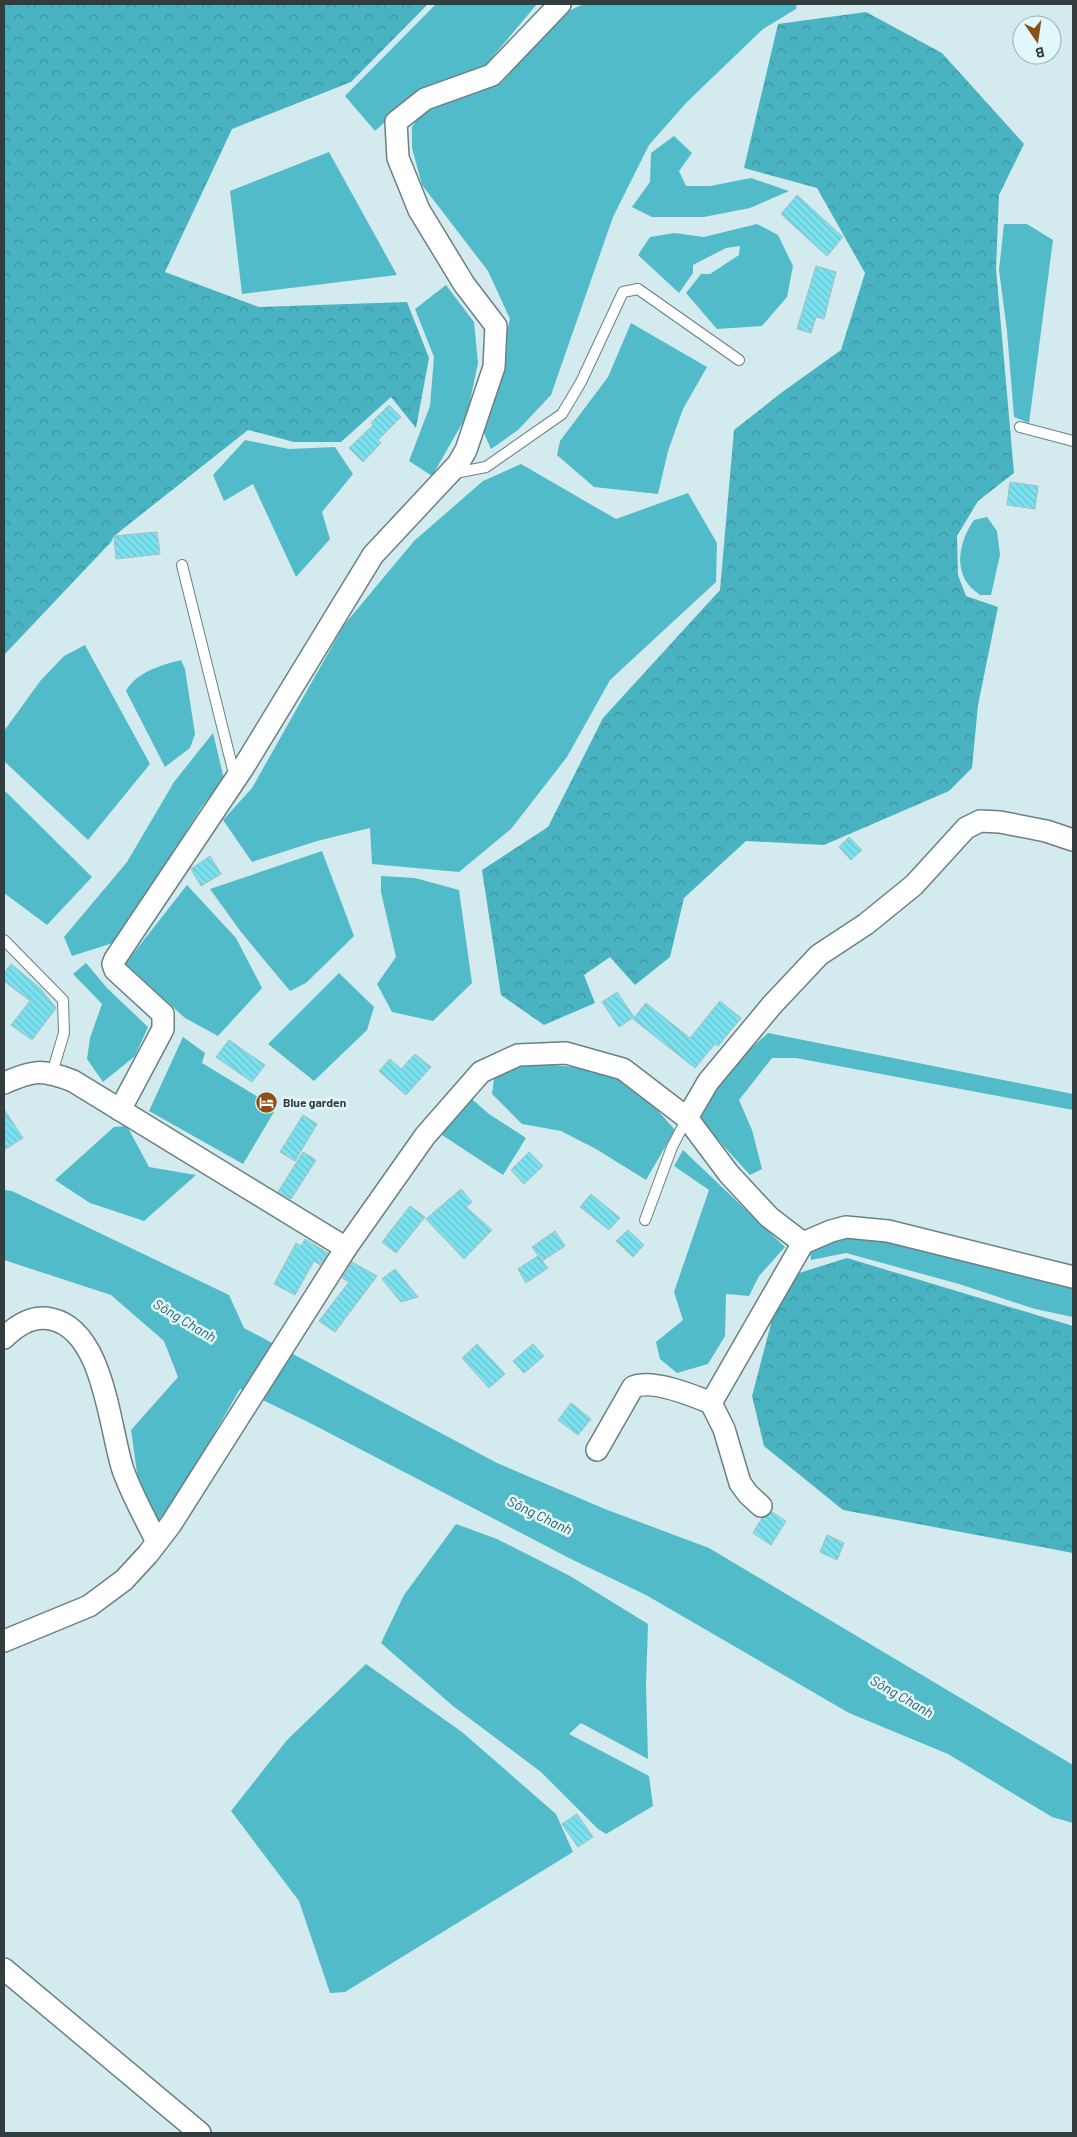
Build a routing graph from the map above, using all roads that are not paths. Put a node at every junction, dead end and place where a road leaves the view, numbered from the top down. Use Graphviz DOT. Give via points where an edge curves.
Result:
graph roads {
  1 [pos="560,4"];
  2 [pos="738,360"];
  3 [pos="1020,427"];
  4 [pos="1073,441"];
  5 [pos="449,474"];
  6 [pos="182,565"];
  7 [pos="236,779"];
  8 [pos="1073,840"];
  9 [pos="4,940"];
  10 [pos="52,1072"];
  11 [pos="4,1082"];
  12 [pos="120,1110"];
  13 [pos="687,1118"];
  14 [pos="645,1220"];
  15 [pos="803,1243"];
  16 [pos="346,1248"];
  17 [pos="1073,1277"];
  18 [pos="4,1338"];
  19 [pos="711,1403"];
  20 [pos="596,1450"];
  21 [pos="761,1506"];
  22 [pos="157,1542"];
  23 [pos="4,1641"];
  24 [pos="4,1969"];
  25 [pos="200,2133"];
  1 -- 5 [label="street" via="492,75 425,99 396,122 398,158 419,210 464,284 496,326 494,367 466,450"];
  2 -- 5 [label="lane" via="638,290 623,292 581,382 562,414 486,467"];
  3 -- 4 [label="lane"];
  5 -- 7 [label="street" via="373,555"];
  6 -- 7 [label="lane"];
  7 -- 12 [label="street" via="115,958 115,970 163,1014 165,1021 164,1029"];
  8 -- 13 [label="street" via="1000,822 980,821 966,828 914,885 866,924 819,955 708,1082"];
  9 -- 10 [label="lane" via="63,1000 64,1033"];
  10 -- 11 [label="street" via="28,1072"];
  10 -- 12 [label="street"];
  12 -- 16 [label="street"];
  13 -- 14 [label="lane" via="672,1147"];
  13 -- 15 [label="street" via="729,1174 770,1217"];
  13 -- 16 [label="street" via="623,1069 566,1053 518,1055 481,1072 425,1136"];
  15 -- 17 [label="street" via="846,1227 888,1231"];
  15 -- 19 [label="street"];
  16 -- 22 [label="street"];
  18 -- 22 [label="street" via="29,1321 46,1318 62,1322 78,1334 96,1363 130,1490"];
  19 -- 20 [label="street" via="646,1384 633,1387"];
  19 -- 21 [label="street" via="734,1456 740,1483"];
  22 -- 23 [label="street" via="124,1580 89,1606"];
  24 -- 25 [label="street"];
}
